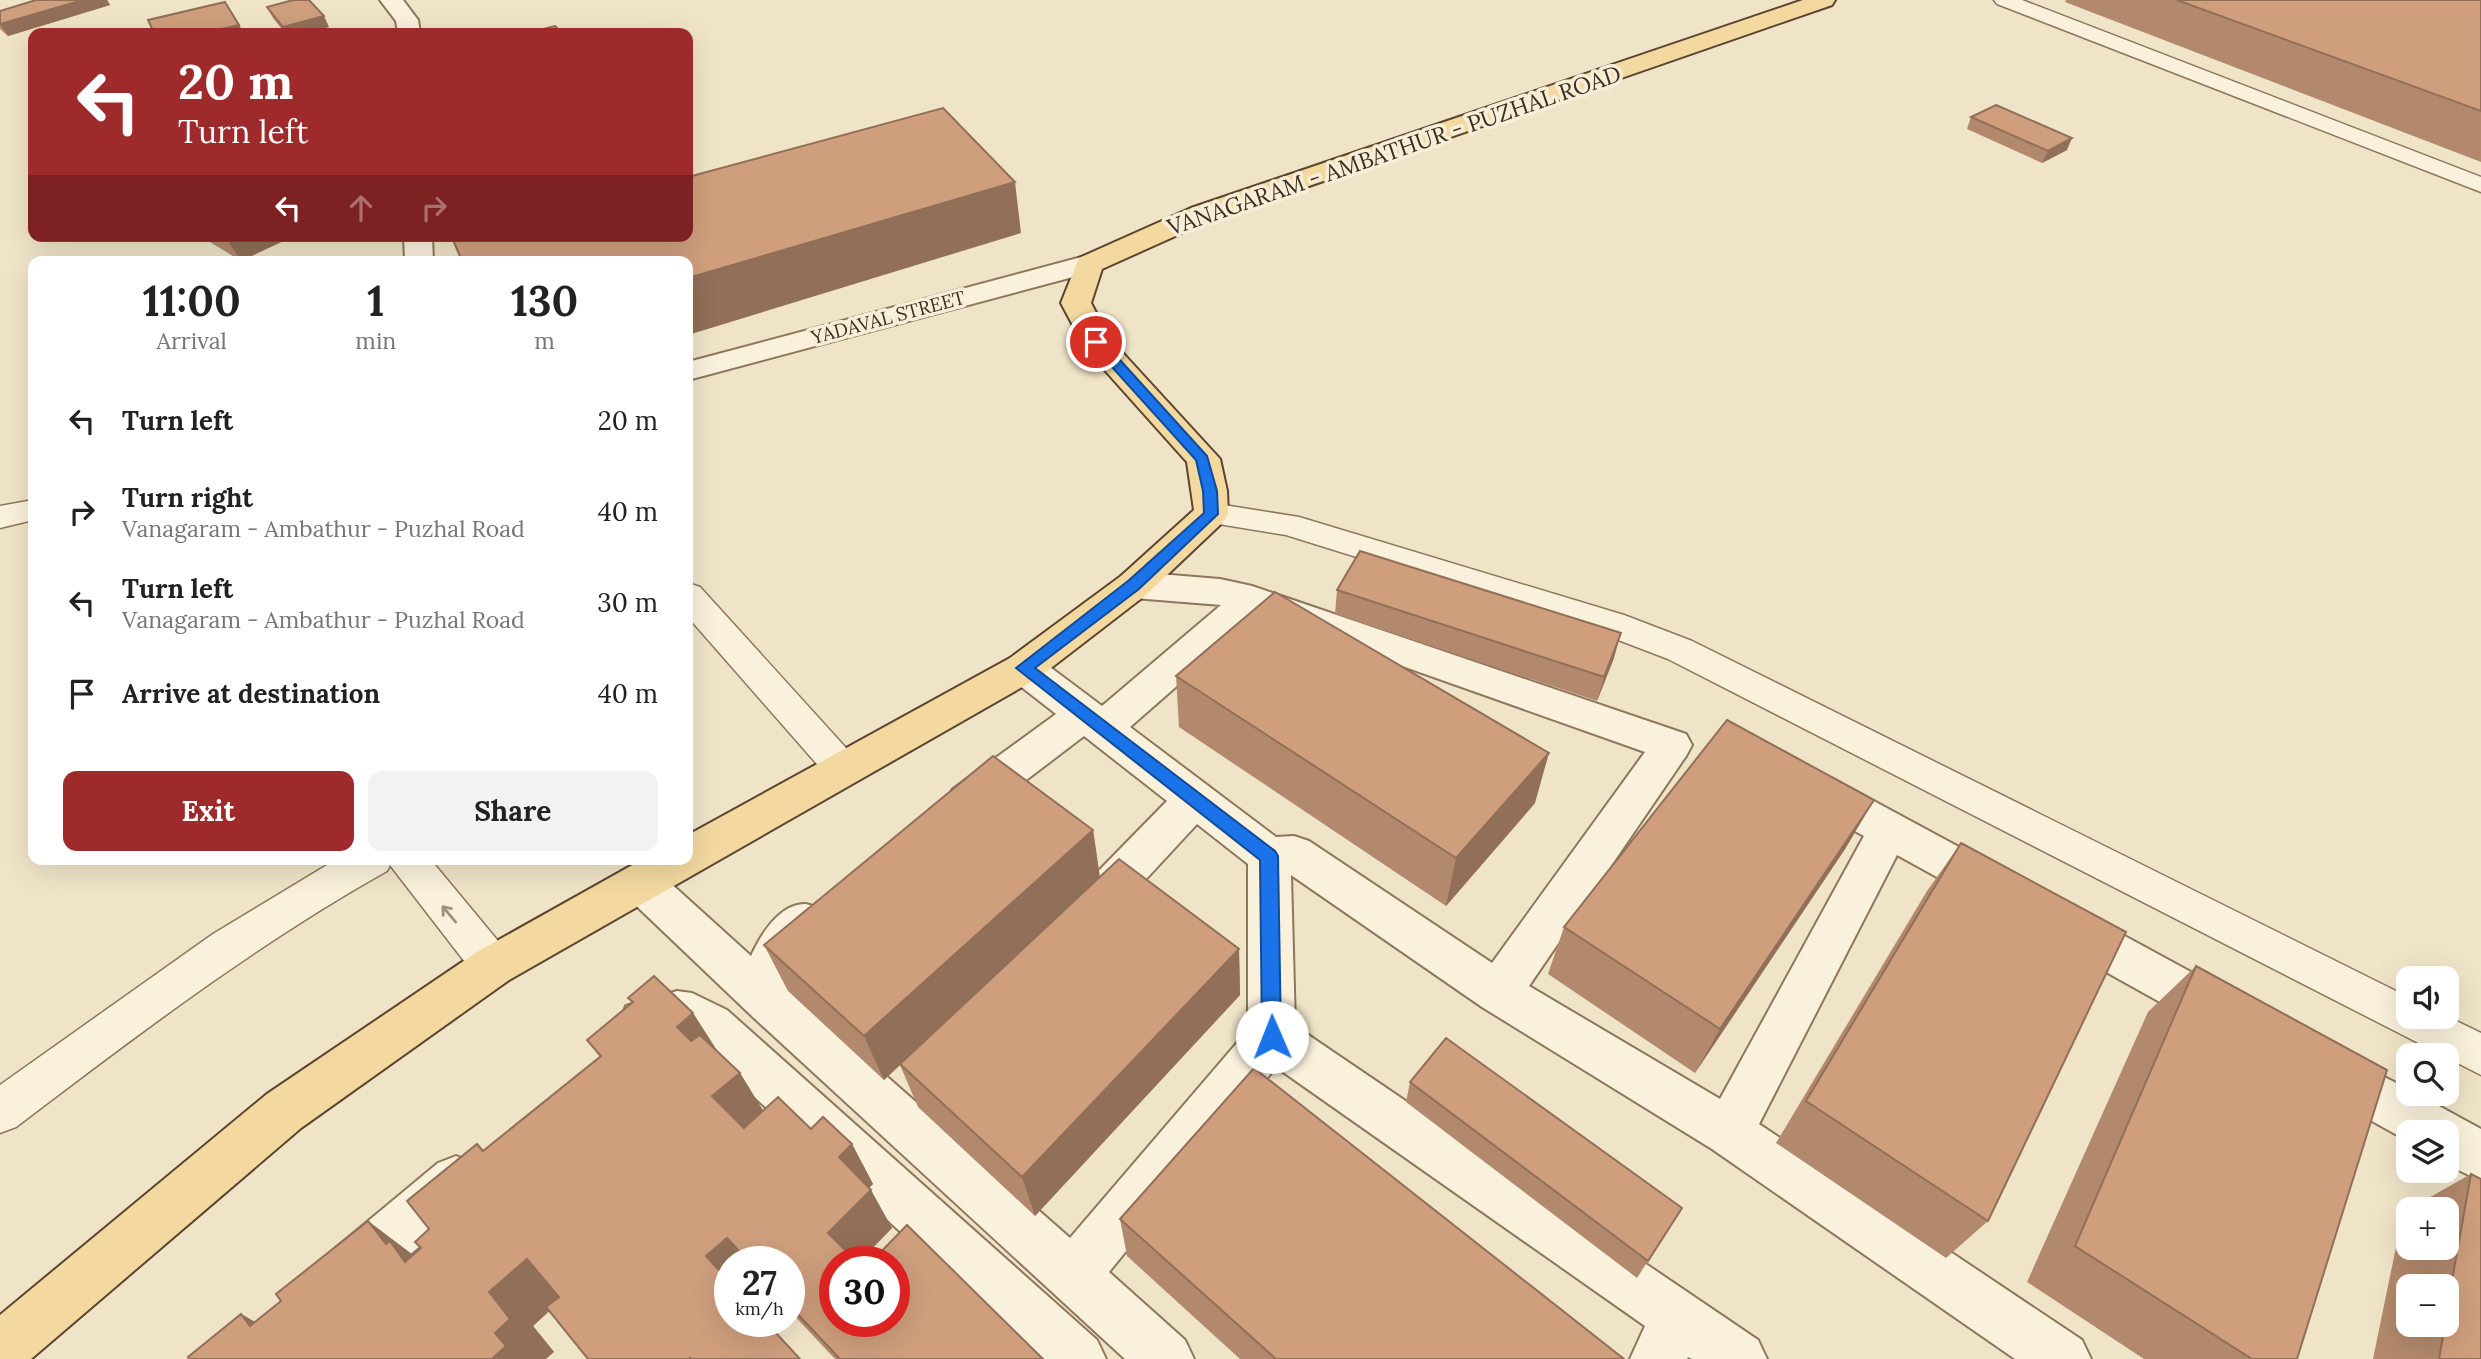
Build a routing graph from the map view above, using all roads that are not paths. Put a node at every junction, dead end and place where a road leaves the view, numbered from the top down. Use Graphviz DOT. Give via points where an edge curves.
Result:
graph roads {
  1 [pos="391,0"];
  2 [pos="1824,0"];
  3 [pos="2019,2"];
  4 [pos="408,28"];
  5 [pos="2481,185"];
  6 [pos="1089,264"];
  7 [pos="693,370"];
  8 [pos="28,511"];
  9 [pos="1211,514"];
  10 [pos="0,517"];
  11 [pos="1134,585"];
  12 [pos="1252,599"];
  13 [pos="693,602"];
  14 [pos="1024,668"];
  15 [pos="1094,721"];
  16 [pos="843,769"];
  17 [pos="1778,778"];
  18 [pos="1194,800"];
  19 [pos="933,828"];
  20 [pos="1889,830"];
  21 [pos="693,853"];
  22 [pos="1269,856"];
  23 [pos="362,865"];
  24 [pos="411,865"];
  25 [pos="672,865"];
  26 [pos="640,883"];
  27 [pos="835,900"];
  28 [pos="1063,938"];
  29 [pos="493,966"];
  30 [pos="1498,992"];
  31 [pos="771,1003"];
  32 [pos="2250,1028"];
  33 [pos="1272,1037"];
  34 [pos="611,1048"];
  35 [pos="2298,1055"];
  36 [pos="2481,1055"];
  37 [pos="0,1112"];
  38 [pos="2396,1120"];
  39 [pos="1729,1132"];
  40 [pos="2459,1143"];
  41 [pos="487,1155"];
  42 [pos="2481,1156"];
  43 [pos="1073,1275"];
  44 [pos="316,1300"];
  45 [pos="1669,1338"];
  46 [pos="0,1350"];
  47 [pos="1078,1359"];
  48 [pos="1166,1359"];
  49 [pos="1739,1359"];
  50 [pos="2063,1359"];
  1 -- 4 [label="street"];
  2 -- 6 [label="main road, VANAGARAM - AMBATHUR - PUZHAL ROAD" via="1201,214"];
  3 -- 5 [label="lane"];
  6 -- 7 [label="street, YADAVAL STREET"];
  6 -- 9 [label="main road" via="1076,303 1096,342 1203,459"];
  8 -- 10 [label="lane"];
  9 -- 11 [label="main road"];
  9 -- 36 [label="lane" via="1288,525 1612,624 1680,650"];
  11 -- 12 [label="street"];
  11 -- 14 [label="main road"];
  12 -- 15 [label="street"];
  12 -- 30 [label="street" via="1692,751"];
  13 -- 16 [label="lane"];
  14 -- 15 [label="street"];
  14 -- 16 [label="main road"];
  15 -- 18 [label="street"];
  15 -- 19 [label="street"];
  16 -- 21 [label="main road"];
  17 -- 20 [label="street" via="1818,790"];
  18 -- 22 [label="street"];
  18 -- 28 [label="street"];
  20 -- 32 [label="street"];
  20 -- 39 [label="street"];
  22 -- 30 [label="street" via="1294,854"];
  22 -- 33 [label="street"];
  23 -- 37 [label="lane" via="177,980"];
  29 -- 24 [label="lane, one-way"];
  25 -- 26 [label="main road"];
  26 -- 29 [label="main road"];
  26 -- 31 [label="street"];
  27 -- 31 [label="street" via="781,941 764,976"];
  29 -- 46 [label="main road" via="284,1111"];
  30 -- 39 [label="street"];
  31 -- 43 [label="street" via="909,1100"];
  33 -- 43 [label="street"];
  33 -- 45 [label="street"];
  34 -- 47 [label="street" via="643,1021 675,1012 695,1014"];
  35 -- 38 [label="street" via="2353,1108"];
  39 -- 50 [label="street"];
  40 -- 42 [label="street"];
  41 -- 44 [label="street"];
  43 -- 48 [label="street"];
  45 -- 49 [label="street"];
}
